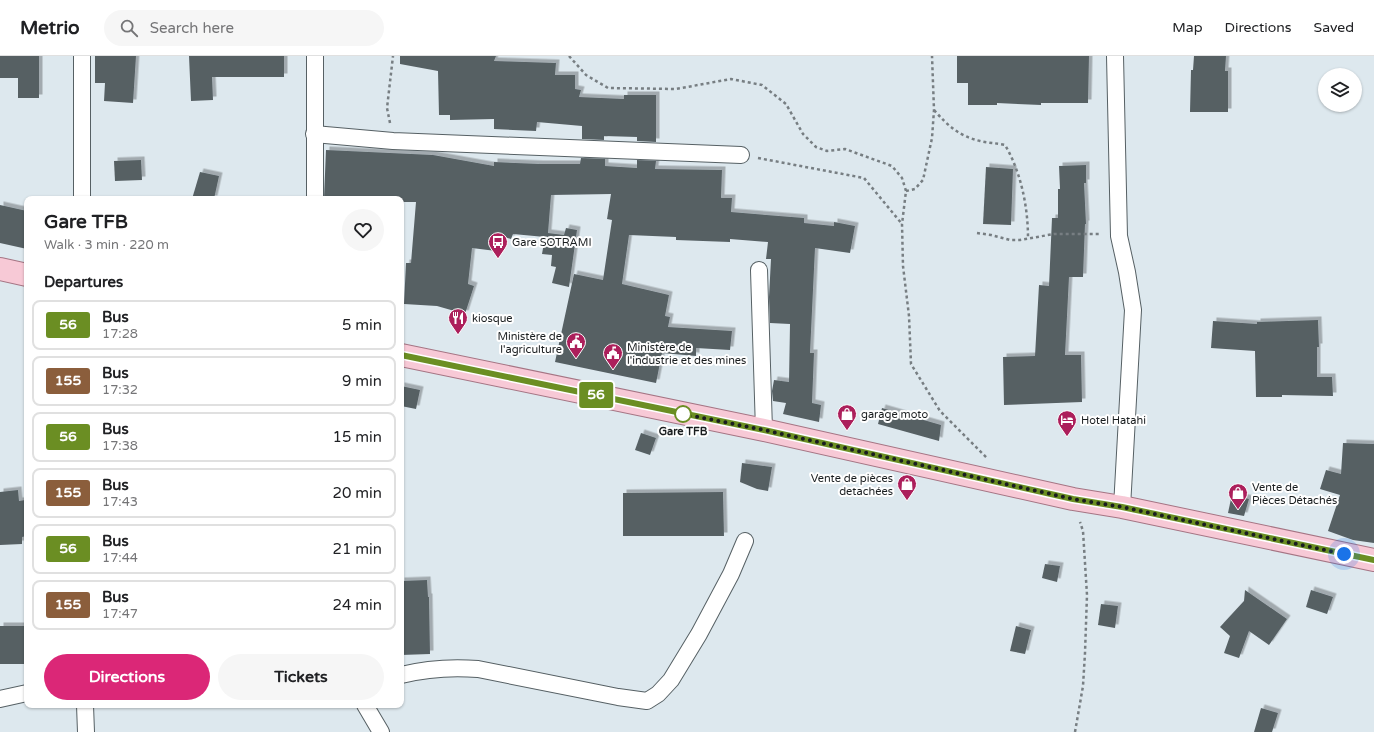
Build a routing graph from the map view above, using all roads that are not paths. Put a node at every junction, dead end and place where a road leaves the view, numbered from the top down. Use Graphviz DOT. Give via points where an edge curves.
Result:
graph roads {
  1 [pos="82,56"];
  2 [pos="315,56"];
  3 [pos="1115,56"];
  4 [pos="314,134"];
  5 [pos="741,155"];
  6 [pos="82,196"];
  7 [pos="315,196"];
  8 [pos="0,269"];
  9 [pos="759,270"];
  10 [pos="24,274"];
  11 [pos="404,356"];
  12 [pos="764,430"];
  13 [pos="1122,507"];
  14 [pos="746,542"];
  15 [pos="1374,560"];
  16 [pos="404,673"];
  17 [pos="24,694"];
  18 [pos="0,699"];
  19 [pos="85,708"];
  20 [pos="367,708"];
  21 [pos="86,732"];
  22 [pos="381,732"];
  1 -- 6 [label="street"];
  2 -- 4 [label="street"];
  3 -- 13 [label="street" via="1118,236 1133,310"];
  4 -- 5 [label="street" via="393,141"];
  4 -- 7 [label="street"];
  8 -- 10 [label="main road"];
  9 -- 12 [label="street"];
  11 -- 12 [label="main road"];
  12 -- 13 [label="main road" via="1007,485"];
  13 -- 15 [label="main road"];
  14 -- 16 [label="street" via="699,634 671,680 658,694 646,701 478,669 460,668"];
  17 -- 18 [label="street"];
  19 -- 21 [label="street"];
  20 -- 22 [label="street"];
}
